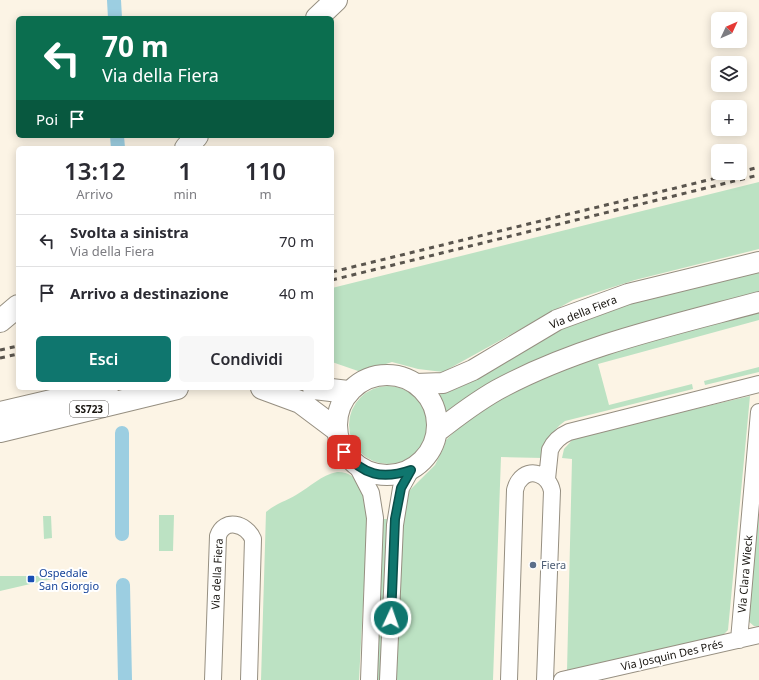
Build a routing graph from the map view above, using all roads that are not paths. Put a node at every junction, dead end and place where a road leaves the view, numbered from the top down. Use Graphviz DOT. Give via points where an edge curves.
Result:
graph roads {
  1 [pos="336,0"];
  2 [pos="319,16"];
  3 [pos="195,138"];
  4 [pos="188,146"];
  5 [pos="759,262"];
  6 [pos="759,302"];
  7 [pos="16,308"];
  8 [pos="0,320"];
  9 [pos="416,384"];
  10 [pos="759,384"];
  11 [pos="98,390"];
  12 [pos="169,390"];
  13 [pos="267,390"];
  14 [pos="331,390"];
  15 [pos="348,392"];
  16 [pos="759,412"];
  17 [pos="0,413"];
  18 [pos="336,429"];
  19 [pos="0,431"];
  20 [pos="437,432"];
  21 [pos="357,466"];
  22 [pos="411,470"];
  23 [pos="547,479"];
  24 [pos="759,635"];
  25 [pos="739,640"];
  26 [pos="213,680"];
  27 [pos="249,680"];
  28 [pos="369,680"];
  29 [pos="388,680"];
  30 [pos="508,680"];
  31 [pos="545,680"];
  32 [pos="562,680"];
  1 -- 2 [label="highway"];
  3 -- 4 [label="highway"];
  5 -- 9 [label="street, Via della Fiera" via="628,294 557,320 473,370 444,383"];
  6 -- 20 [label="street" via="622,339 553,364 497,390"];
  7 -- 8 [label="highway"];
  9 -- 15 [label="street, Via della Fiera" via="388,374 373,376"];
  9 -- 20 [label="street, Via della Fiera" via="434,405"];
  10 -- 23 [label="street" via="560,436 550,450"];
  11 -- 17 [label="highway, SS723"];
  12 -- 19 [label="highway, SS723"];
  13 -- 18 [label="highway" via="300,402"];
  14 -- 15 [label="highway"];
  15 -- 18 [label="street, Via della Fiera" via="341,403"];
  16 -- 25 [label="street, Via Clara Wieck"];
  18 -- 21 [label="street, Via della Fiera" via="344,452"];
  20 -- 22 [label="street, Via della Fiera" via="433,448 424,461"];
  21 -- 22 [label="street, Via della Fiera" via="383,476 398,475"];
  21 -- 28 [label="street, Via della Fiera" via="371,493 375,518"];
  22 -- 29 [label="street, Via della Fiera" via="401,488 395,525"];
  23 -- 30 [label="street" via="545,476 527,475 519,481 515,490"];
  23 -- 31 [label="street" via="552,491"];
  24 -- 25 [label="street, Via Josquin Des Prés"];
  25 -- 32 [label="street, Via Josquin Des Prés"];
  26 -- 27 [label="street, Via della Fiera" via="218,536 224,527 236,525 250,531 253,539"];
}
